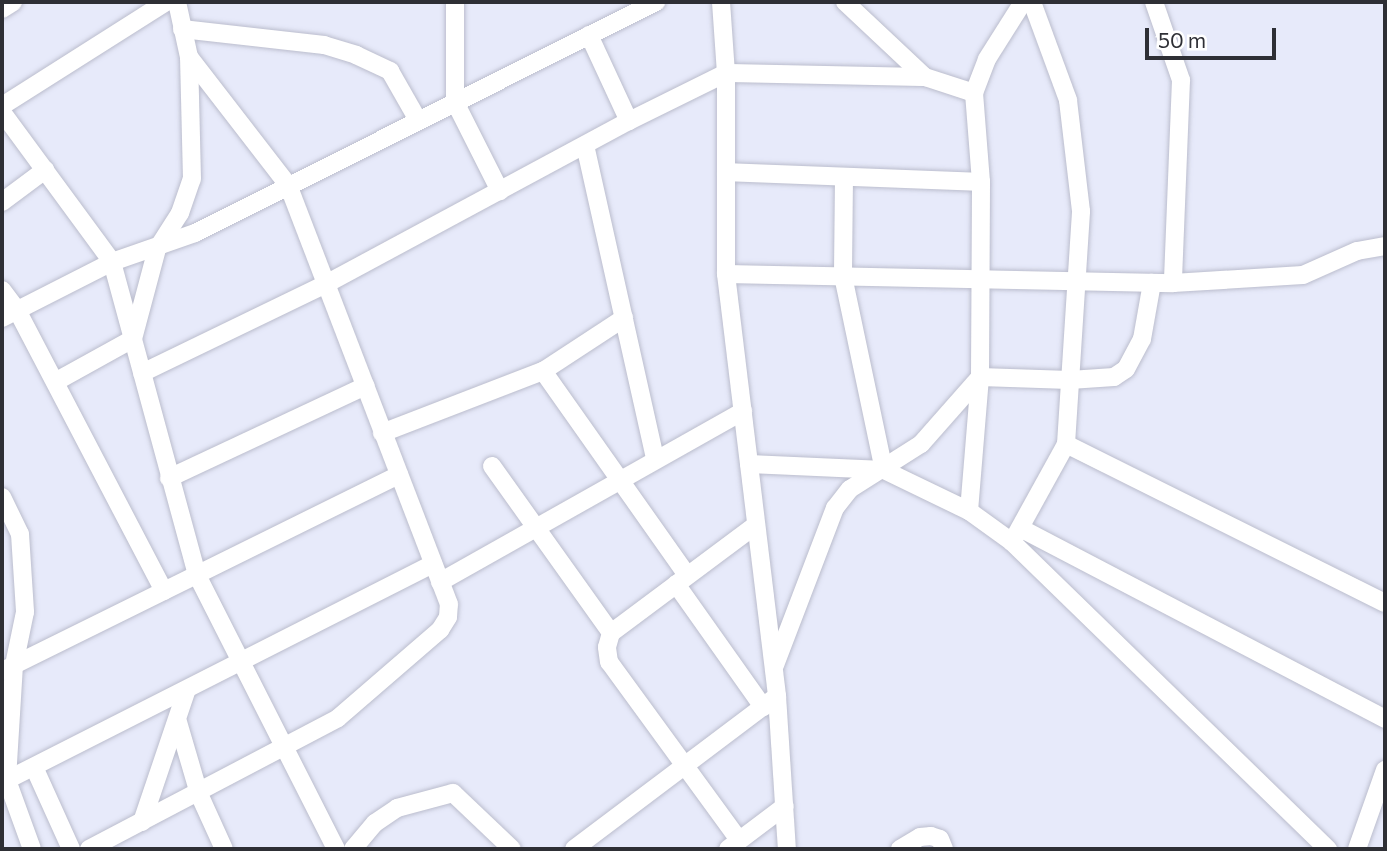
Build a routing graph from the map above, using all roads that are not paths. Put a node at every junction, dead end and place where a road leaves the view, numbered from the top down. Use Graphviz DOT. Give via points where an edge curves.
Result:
graph roads {
  1 [pos="13,2"];
  2 [pos="166,2"];
  3 [pos="177,2"];
  4 [pos="455,2"];
  5 [pos="656,2"];
  6 [pos="721,2"];
  7 [pos="845,2"];
  8 [pos="1023,2"];
  9 [pos="1032,2"];
  10 [pos="1154,2"];
  11 [pos="2,9"];
  12 [pos="182,29"];
  13 [pos="589,35"];
  14 [pos="189,57"];
  15 [pos="726,73"];
  16 [pos="925,76"];
  17 [pos="974,93"];
  18 [pos="456,102"];
  19 [pos="2,106"];
  20 [pos="2,112"];
  21 [pos="418,120"];
  22 [pos="629,121"];
  23 [pos="585,145"];
  24 [pos="45,170"];
  25 [pos="726,172"];
  26 [pos="844,177"];
  27 [pos="981,183"];
  28 [pos="288,185"];
  29 [pos="500,191"];
  30 [pos="2,202"];
  31 [pos="1385,246"];
  32 [pos="157,249"];
  33 [pos="112,262"];
  34 [pos="726,274"];
  35 [pos="843,276"];
  36 [pos="981,279"];
  37 [pos="1076,281"];
  38 [pos="1152,283"];
  39 [pos="1173,283"];
  40 [pos="326,284"];
  41 [pos="2,289"];
  42 [pos="9,314"];
  43 [pos="624,318"];
  44 [pos="133,339"];
  45 [pos="543,371"];
  46 [pos="142,373"];
  47 [pos="980,377"];
  48 [pos="1070,380"];
  49 [pos="55,383"];
  50 [pos="365,386"];
  51 [pos="743,411"];
  52 [pos="382,433"];
  53 [pos="1066,444"];
  54 [pos="655,458"];
  55 [pos="749,464"];
  56 [pos="492,466"];
  57 [pos="884,470"];
  58 [pos="399,475"];
  59 [pos="169,478"];
  60 [pos="619,479"];
  61 [pos="2,497"];
  62 [pos="969,511"];
  63 [pos="756,525"];
  64 [pos="536,527"];
  65 [pos="1017,535"];
  66 [pos="433,565"];
  67 [pos="197,575"];
  68 [pos="681,580"];
  69 [pos="440,582"];
  70 [pos="164,591"];
  71 [pos="1385,603"];
  72 [pos="611,633"];
  73 [pos="239,663"];
  74 [pos="8,668"];
  75 [pos="774,668"];
  76 [pos="187,689"];
  77 [pos="770,701"];
  78 [pos="1385,719"];
  79 [pos="178,722"];
  80 [pos="284,750"];
  81 [pos="684,766"];
  82 [pos="34,767"];
  83 [pos="1385,770"];
  84 [pos="7,780"];
  85 [pos="199,794"];
  86 [pos="785,806"];
  87 [pos="142,822"];
  88 [pos="111,843"];
  89 [pos="733,845"];
  90 [pos="32,849"];
  91 [pos="71,849"];
  92 [pos="89,849"];
  93 [pos="224,849"];
  94 [pos="336,849"];
  95 [pos="353,849"];
  96 [pos="512,849"];
  97 [pos="574,849"];
  98 [pos="787,849"];
  99 [pos="900,849"];
  100 [pos="944,849"];
  101 [pos="1328,849"];
  102 [pos="1357,849"];
  1 -- 11 [label="street"];
  2 -- 19 [label="street"];
  3 -- 12 [label="street"];
  4 -- 18 [label="street"];
  5 -- 13 [label="street"];
  6 -- 15 [label="street"];
  7 -- 16 [label="street"];
  8 -- 17 [label="street" via="987,59"];
  9 -- 37 [label="street" via="1068,100 1081,211"];
  10 -- 39 [label="street" via="1181,79"];
  12 -- 14 [label="street"];
  12 -- 21 [label="street" via="324,45 356,55 390,71"];
  13 -- 18 [label="street"];
  13 -- 22 [label="street"];
  14 -- 28 [label="street"];
  14 -- 32 [label="street" via="192,179 180,213"];
  15 -- 16 [label="street"];
  15 -- 22 [label="street"];
  15 -- 25 [label="street"];
  16 -- 17 [label="street"];
  17 -- 27 [label="street"];
  18 -- 21 [label="street"];
  18 -- 29 [label="street"];
  20 -- 24 [label="street"];
  21 -- 28 [label="street"];
  22 -- 23 [label="street"];
  23 -- 29 [label="street"];
  23 -- 43 [label="street"];
  24 -- 30 [label="street"];
  24 -- 33 [label="street"];
  25 -- 26 [label="street"];
  25 -- 34 [label="street"];
  26 -- 27 [label="street"];
  26 -- 35 [label="street"];
  27 -- 36 [label="street"];
  28 -- 32 [label="street"];
  28 -- 40 [label="street"];
  29 -- 40 [label="street"];
  31 -- 39 [label="street" via="1357,251 1303,275"];
  32 -- 33 [label="street"];
  32 -- 44 [label="street"];
  33 -- 42 [label="street"];
  33 -- 44 [label="street"];
  34 -- 35 [label="street"];
  34 -- 51 [label="street"];
  35 -- 36 [label="street"];
  35 -- 57 [label="street"];
  36 -- 37 [label="street"];
  36 -- 47 [label="street"];
  37 -- 38 [label="street"];
  37 -- 48 [label="street"];
  38 -- 39 [label="street"];
  38 -- 48 [label="street" via="1134,360 1114,377"];
  40 -- 46 [label="street"];
  40 -- 50 [label="street"];
  41 -- 42 [label="street"];
  42 -- 49 [label="street"];
  43 -- 45 [label="street"];
  43 -- 54 [label="street"];
  44 -- 46 [label="street"];
  44 -- 49 [label="street"];
  45 -- 52 [label="street"];
  45 -- 60 [label="street"];
  46 -- 59 [label="street"];
  47 -- 48 [label="street"];
  47 -- 57 [label="street" via="921,444"];
  47 -- 62 [label="street"];
  48 -- 53 [label="street"];
  49 -- 70 [label="street"];
  50 -- 52 [label="street"];
  50 -- 59 [label="street"];
  51 -- 54 [label="street"];
  51 -- 55 [label="street"];
  52 -- 58 [label="street"];
  53 -- 65 [label="street"];
  53 -- 71 [label="street"];
  54 -- 60 [label="street"];
  55 -- 57 [label="street"];
  55 -- 63 [label="street"];
  56 -- 64 [label="street"];
  57 -- 62 [label="street"];
  57 -- 75 [label="street" via="850,489 835,508"];
  58 -- 66 [label="street"];
  58 -- 67 [label="street"];
  59 -- 67 [label="street"];
  60 -- 64 [label="street"];
  60 -- 68 [label="street"];
  61 -- 74 [label="street" via="20,534 26,612"];
  62 -- 65 [label="street"];
  63 -- 68 [label="street"];
  63 -- 75 [label="street"];
  64 -- 69 [label="street"];
  64 -- 72 [label="street"];
  65 -- 78 [label="street"];
  65 -- 101 [label="street"];
  66 -- 69 [label="street"];
  66 -- 73 [label="street"];
  67 -- 70 [label="street"];
  67 -- 73 [label="street"];
  68 -- 72 [label="street"];
  68 -- 77 [label="street"];
  69 -- 80 [label="street" via="449,604 440,630 338,718"];
  70 -- 74 [label="street"];
  72 -- 81 [label="street" via="609,662"];
  73 -- 76 [label="street"];
  73 -- 80 [label="street"];
  74 -- 84 [label="street"];
  75 -- 77 [label="street"];
  76 -- 79 [label="street"];
  76 -- 82 [label="street"];
  77 -- 81 [label="street"];
  77 -- 86 [label="street"];
  79 -- 85 [label="street"];
  79 -- 87 [label="street"];
  80 -- 85 [label="street"];
  80 -- 94 [label="street"];
  81 -- 89 [label="street"];
  81 -- 97 [label="street"];
  82 -- 84 [label="street"];
  82 -- 91 [label="street"];
  83 -- 102 [label="street"];
  84 -- 90 [label="street"];
  85 -- 87 [label="street"];
  85 -- 93 [label="street"];
  86 -- 89 [label="street"];
  86 -- 98 [label="street"];
  87 -- 88 [label="street"];
  88 -- 92 [label="street"];
  95 -- 96 [label="street" via="375,823 397,808 453,793"];
  99 -- 100 [label="street" via="931,836 940,839"];
}
